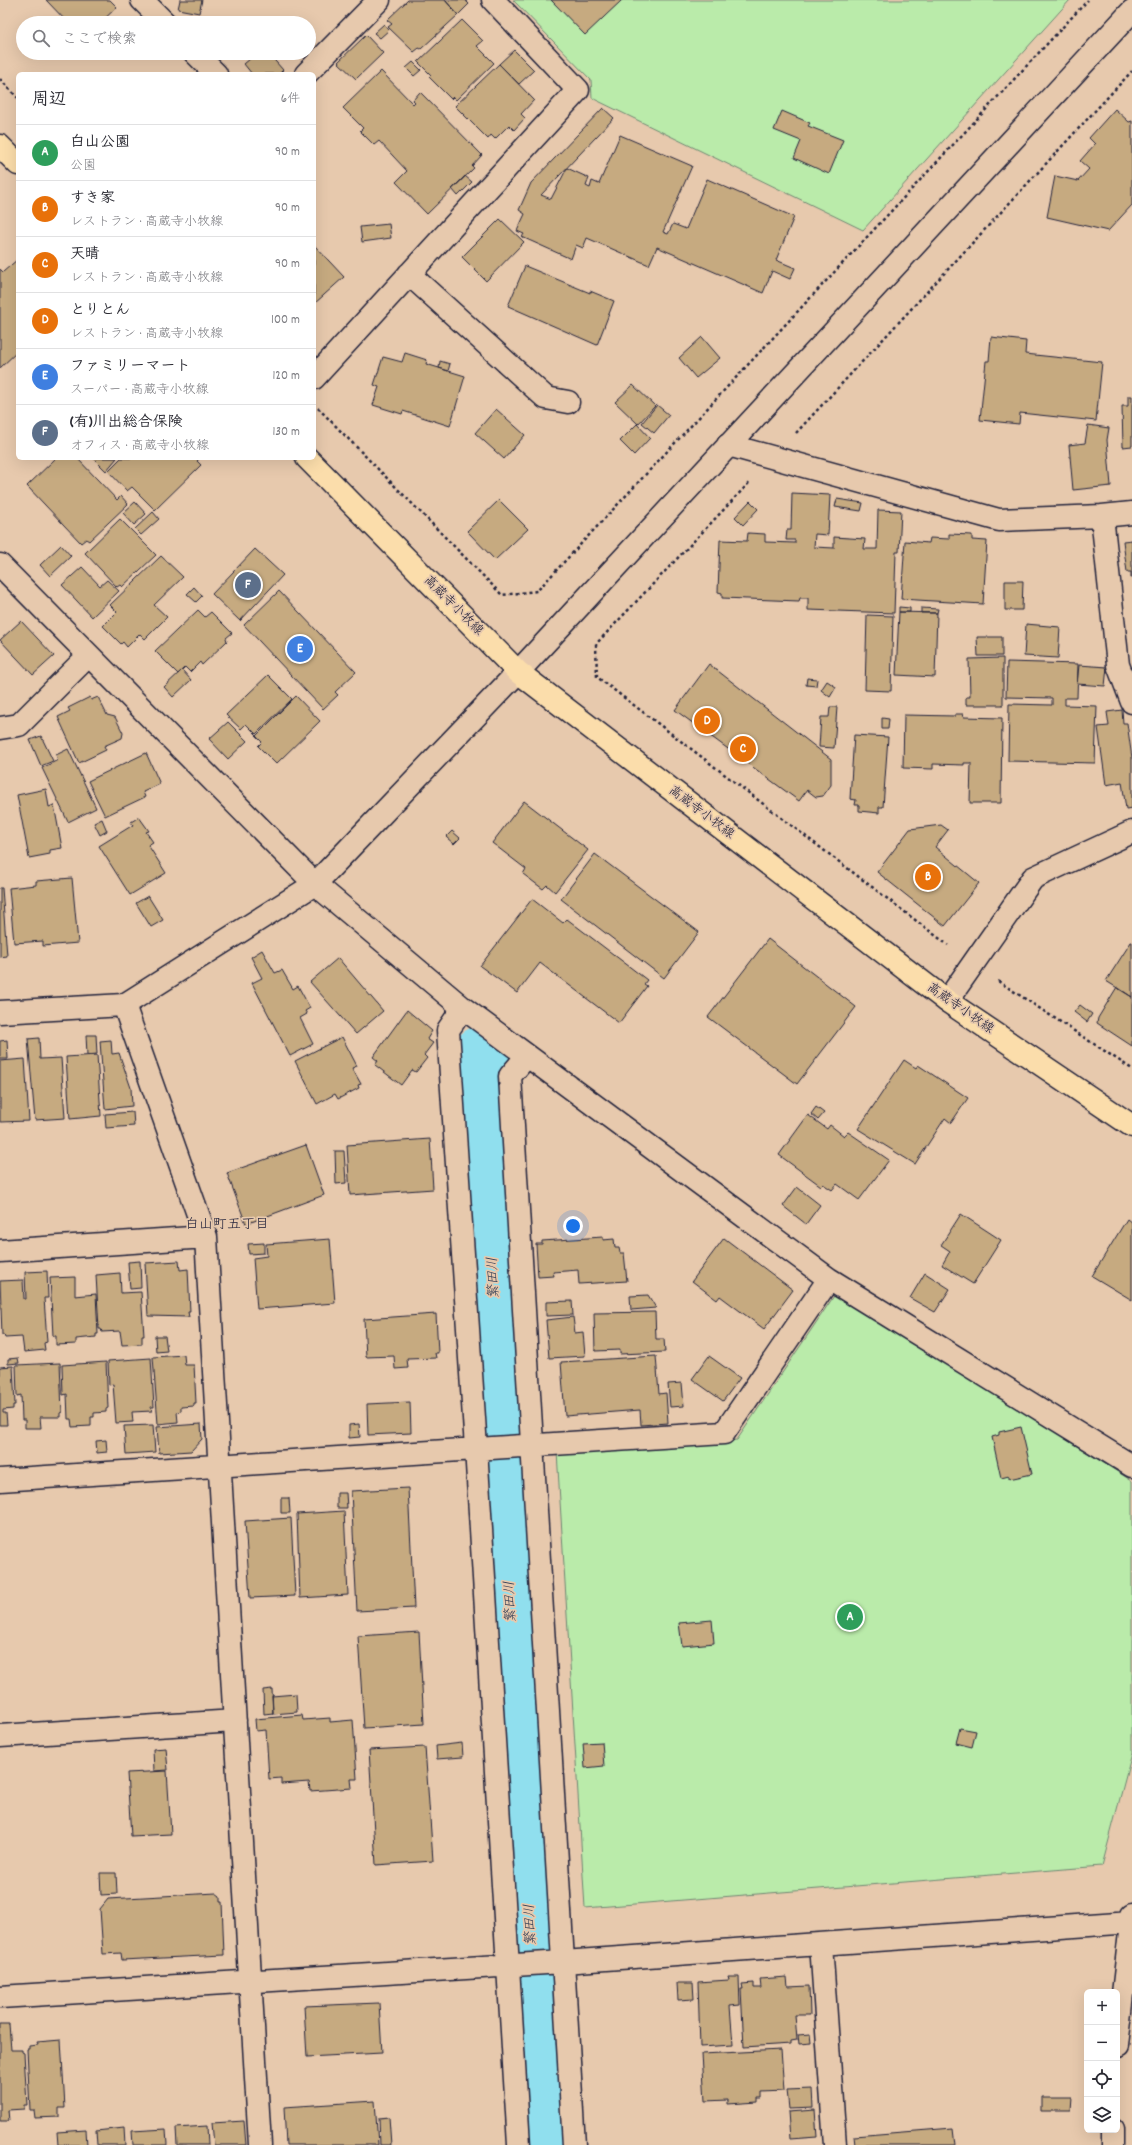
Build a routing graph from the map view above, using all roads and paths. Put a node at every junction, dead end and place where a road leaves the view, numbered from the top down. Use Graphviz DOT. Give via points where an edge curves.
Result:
graph roads {
  1 [pos="142,0"];
  2 [pos="379,0"];
  3 [pos="493,0"];
  4 [pos="1088,0"];
  5 [pos="1132,11"];
  6 [pos="158,16"];
  7 [pos="202,60"];
  8 [pos="1132,71"];
  9 [pos="214,72"];
  10 [pos="308,72"];
  11 [pos="0,79"];
  12 [pos="16,96"];
  13 [pos="0,146"];
  14 [pos="16,162"];
  15 [pos="410,274"];
  16 [pos="316,376"];
  17 [pos="568,402"];
  18 [pos="316,405"];
  19 [pos="728,445"];
  20 [pos="773,458"];
  21 [pos="309,460"];
  22 [pos="1132,513"];
  23 [pos="1102,516"];
  24 [pos="0,565"];
  25 [pos="88,656"];
  26 [pos="518,672"];
  27 [pos="1132,702"];
  28 [pos="0,728"];
  29 [pos="1132,832"];
  30 [pos="315,884"];
  31 [pos="973,963"];
  32 [pos="947,1001"];
  33 [pos="124,1005"];
  34 [pos="463,1008"];
  35 [pos="0,1012"];
  36 [pos="527,1056"];
  37 [pos="1132,1069"];
  38 [pos="1132,1126"];
  39 [pos="206,1237"];
  40 [pos="0,1251"];
  41 [pos="829,1279"];
  42 [pos="533,1445"];
  43 [pos="476,1448"];
  44 [pos="220,1465"];
  45 [pos="1132,1466"];
  46 [pos="0,1480"];
  47 [pos="236,1722"];
  48 [pos="0,1736"];
  49 [pos="1132,1919"];
  50 [pos="821,1944"];
  51 [pos="563,1962"];
  52 [pos="509,1966"];
  53 [pos="251,1982"];
  54 [pos="0,1996"];
  55 [pos="1119,2025"];
  56 [pos="1113,2133"];
  57 [pos="260,2145"];
  58 [pos="519,2145"];
  59 [pos="574,2145"];
  60 [pos="835,2145"];
  61 [pos="1113,2145"];
  1 -- 6 [label="street"];
  2 -- 10 [label="street"];
  3 -- 15 [label="street" via="578,90"];
  4 -- 18 [label="path" via="537,590 502,595"];
  5 -- 19 [label="street"];
  7 -- 9 [label="street"];
  8 -- 20 [label="path"];
  11 -- 12 [label="path"];
  13 -- 14 [label="main road"];
  15 -- 16 [label="street"];
  15 -- 17 [label="street" via="546,398"];
  19 -- 20 [label="street"];
  19 -- 26 [label="street"];
  20 -- 23 [label="street" via="999,520"];
  20 -- 31 [label="path" via="596,644 597,677"];
  21 -- 26 [label="main road, 高蔵寺小牧線"];
  22 -- 23 [label="street"];
  23 -- 27 [label="street" via="1118,665"];
  24 -- 25 [label="street"];
  25 -- 28 [label="street" via="19,725"];
  25 -- 30 [label="street"];
  26 -- 30 [label="street"];
  26 -- 32 [label="main road, 高蔵寺小牧線"];
  29 -- 31 [label="street" via="1033,878"];
  30 -- 33 [label="street"];
  30 -- 34 [label="street"];
  31 -- 32 [label="street"];
  31 -- 37 [label="path"];
  32 -- 38 [label="main road, 高蔵寺小牧線"];
  33 -- 35 [label="street"];
  33 -- 39 [label="street"];
  34 -- 36 [label="street"];
  34 -- 43 [label="street" via="448,1030"];
  36 -- 41 [label="street"];
  36 -- 42 [label="street" via="510,1076"];
  39 -- 40 [label="street"];
  39 -- 44 [label="street"];
  41 -- 42 [label="street" via="724,1433"];
  41 -- 45 [label="street"];
  42 -- 43 [label="street"];
  42 -- 51 [label="street"];
  43 -- 44 [label="street"];
  43 -- 52 [label="street"];
  44 -- 46 [label="street"];
  44 -- 47 [label="street"];
  47 -- 48 [label="street"];
  47 -- 53 [label="street"];
  49 -- 50 [label="street"];
  49 -- 55 [label="street"];
  50 -- 51 [label="street"];
  50 -- 60 [label="street"];
  51 -- 52 [label="street"];
  51 -- 59 [label="street"];
  52 -- 53 [label="street"];
  52 -- 58 [label="street"];
  53 -- 54 [label="street"];
  53 -- 57 [label="street"];
  56 -- 61 [label="street"];
}
